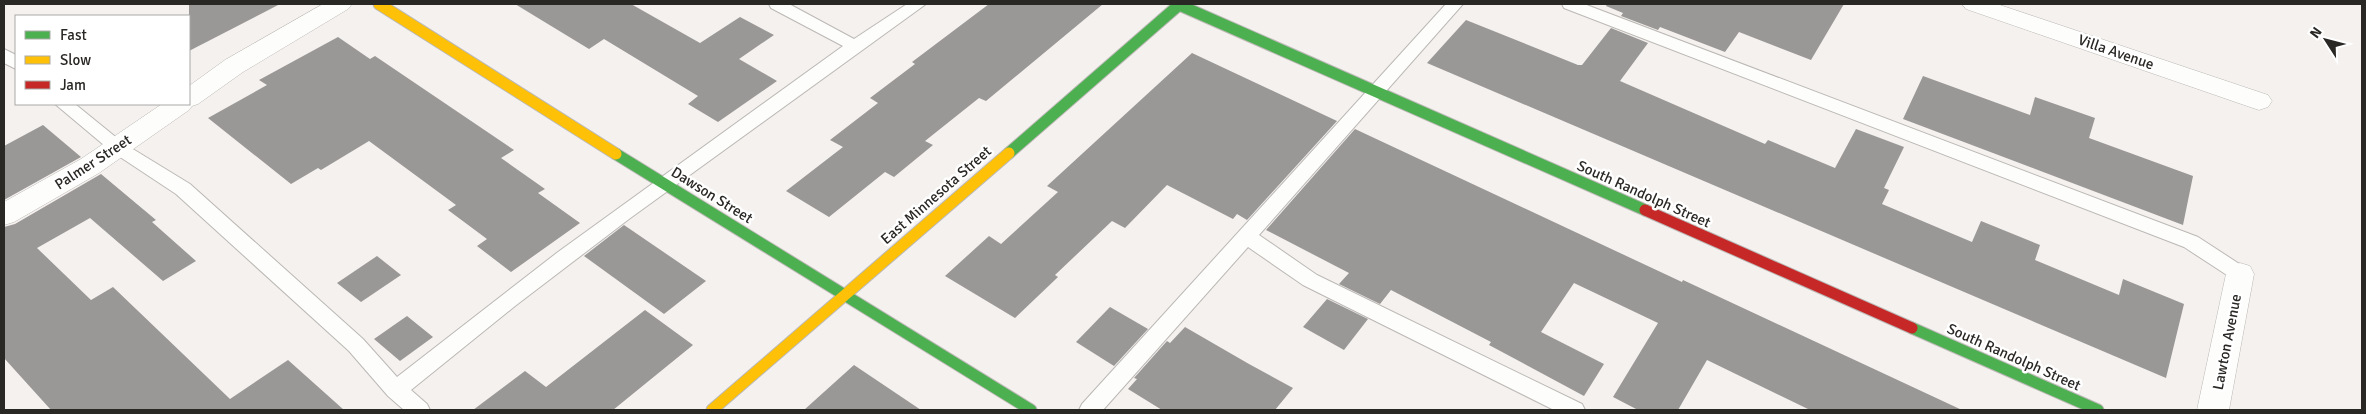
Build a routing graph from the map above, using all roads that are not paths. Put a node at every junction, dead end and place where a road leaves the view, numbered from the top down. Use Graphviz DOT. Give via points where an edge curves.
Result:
graph roads {
  1 [pos="340,4"];
  2 [pos="378,4"];
  3 [pos="777,4"];
  4 [pos="918,4"];
  5 [pos="1179,4"];
  6 [pos="1455,4"];
  7 [pos="1570,4"];
  8 [pos="1974,4"];
  9 [pos="855,46"];
  10 [pos="4,54"];
  11 [pos="15,63"];
  12 [pos="1377,92"];
  13 [pos="190,97"];
  14 [pos="2259,101"];
  15 [pos="65,105"];
  16 [pos="179,105"];
  17 [pos="117,147"];
  18 [pos="663,183"];
  19 [pos="4,215"];
  20 [pos="1247,236"];
  21 [pos="2240,274"];
  22 [pos="845,294"];
  23 [pos="396,390"];
  24 [pos="419,410"];
  25 [pos="712,410"];
  26 [pos="1031,410"];
  27 [pos="1090,410"];
  28 [pos="1574,410"];
  29 [pos="2098,410"];
  30 [pos="2213,410"];
  1 -- 13 [label="street" via="234,66"];
  2 -- 18 [label="street, Dawson Street"];
  3 -- 9 [label="lane"];
  4 -- 9 [label="lane"];
  5 -- 12 [label="street, South Randolph Street"];
  5 -- 22 [label="street, East Minnesota Street"];
  6 -- 12 [label="lane"];
  7 -- 21 [label="lane" via="2191,242"];
  8 -- 14 [label="street, Villa Avenue"];
  9 -- 18 [label="lane"];
  10 -- 11 [label="lane"];
  12 -- 20 [label="lane"];
  12 -- 29 [label="street, South Randolph Street"];
  15 -- 17 [label="lane"];
  16 -- 17 [label="street, Palmer Street"];
  17 -- 19 [label="street, Palmer Street"];
  17 -- 23 [label="lane" via="183,189 356,345"];
  18 -- 22 [label="street, Dawson Street"];
  18 -- 23 [label="lane" via="479,321"];
  20 -- 27 [label="lane"];
  20 -- 28 [label="lane" via="1310,280"];
  21 -- 30 [label="street, Lawton Avenue"];
  22 -- 25 [label="street, East Minnesota Street"];
  22 -- 26 [label="street, Dawson Street"];
  23 -- 24 [label="lane"];
}
